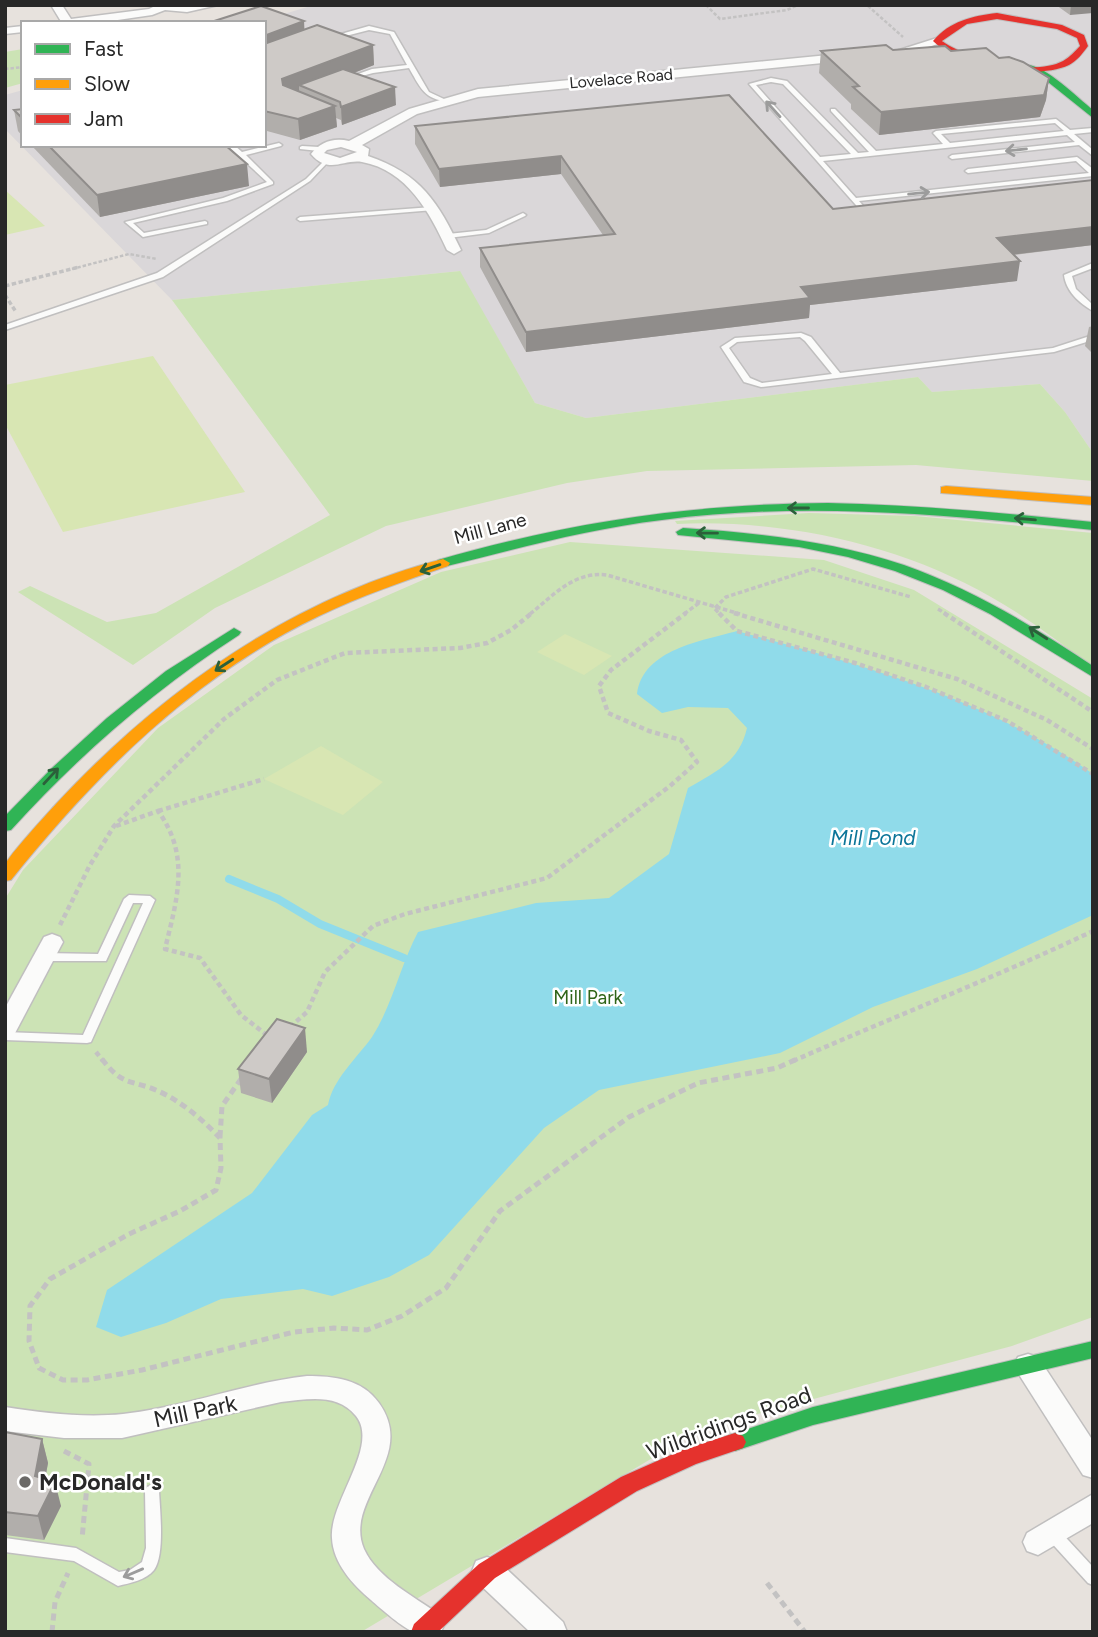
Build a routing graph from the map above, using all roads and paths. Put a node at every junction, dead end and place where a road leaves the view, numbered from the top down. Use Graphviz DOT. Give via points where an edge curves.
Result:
graph roads {
  1 [pos="56,5"];
  2 [pos="213,5"];
  3 [pos="706,5"];
  4 [pos="798,5"];
  5 [pos="166,6"];
  6 [pos="868,6"];
  7 [pos="966,10"];
  8 [pos="68,21"];
  9 [pos="84,21"];
  10 [pos="1090,36"];
  11 [pos="937,41"];
  12 [pos="316,43"];
  13 [pos="911,43"];
  14 [pos="955,54"];
  15 [pos="859,56"];
  16 [pos="1064,63"];
  17 [pos="411,66"];
  18 [pos="1030,67"];
  19 [pos="335,84"];
  20 [pos="1093,97"];
  21 [pos="442,100"];
  22 [pos="832,110"];
  23 [pos="1093,115"];
  24 [pos="1093,130"];
  25 [pos="1070,133"];
  26 [pos="1081,143"];
  27 [pos="279,145"];
  28 [pos="940,146"];
  29 [pos="949,146"];
  30 [pos="232,147"];
  31 [pos="302,148"];
  32 [pos="357,151"];
  33 [pos="874,153"];
  34 [pos="241,154"];
  35 [pos="1093,154"];
  36 [pos="323,155"];
  37 [pos="856,155"];
  38 [pos="951,157"];
  39 [pos="819,159"];
  40 [pos="968,171"];
  41 [pos="1093,174"];
  42 [pos="984,186"];
  43 [pos="991,192"];
  44 [pos="854,200"];
  45 [pos="432,209"];
  46 [pos="878,211"];
  47 [pos="523,215"];
  48 [pos="300,219"];
  49 [pos="205,223"];
  50 [pos="451,243"];
  51 [pos="1093,265"];
  52 [pos="1093,309"];
  53 [pos="5,328"];
  54 [pos="1093,337"];
  55 [pos="837,375"];
  56 [pos="925,489"];
  57 [pos="704,495"];
  58 [pos="1093,501"];
  59 [pos="1093,512"];
  60 [pos="1093,526"];
  61 [pos="665,533"];
  62 [pos="641,535"];
  63 [pos="476,552"];
  64 [pos="915,598"];
  65 [pos="927,602"];
  66 [pos="699,603"];
  67 [pos="715,608"];
  68 [pos="246,626"];
  69 [pos="1093,673"];
  70 [pos="1093,712"];
  71 [pos="1093,749"];
  72 [pos="1093,774"];
  73 [pos="264,779"];
  74 [pos="158,811"];
  75 [pos="5,826"];
  76 [pos="114,826"];
  77 [pos="5,876"];
  78 [pos="1093,931"];
  79 [pos="48,949"];
  80 [pos="5,1031"];
  81 [pos="282,1034"];
  82 [pos="5,1036"];
  83 [pos="88,1039"];
  84 [pos="274,1041"];
  85 [pos="246,1072"];
  86 [pos="220,1138"];
  87 [pos="1093,1349"];
  88 [pos="1028,1365"];
  89 [pos="5,1419"];
  90 [pos="58,1447"];
  91 [pos="1093,1466"];
  92 [pos="152,1492"];
  93 [pos="1093,1507"];
  94 [pos="1045,1537"];
  95 [pos="5,1545"];
  96 [pos="76,1555"];
  97 [pos="487,1571"];
  98 [pos="1093,1578"];
  99 [pos="767,1583"];
  100 [pos="424,1630"];
  101 [pos="52,1632"];
  102 [pos="552,1632"];
  103 [pos="805,1632"];
  1 -- 8 [label="street"];
  2 -- 5 [label="street"];
  3 -- 4 [label="path" via="720,19"];
  5 -- 9 [label="street"];
  6 -- 13 [label="path"];
  7 -- 10 [label="main road"];
  7 -- 11 [label="main road"];
  10 -- 16 [label="main road"];
  11 -- 14 [label="main road"];
  11 -- 14 [label="street" via="892,53"];
  12 -- 17 [label="lane" via="355,29 383,30 392,33"];
  14 -- 18 [label="main road"];
  15 -- 21 [label="street, Lovelace Road" via="535,83"];
  16 -- 18 [label="main road"];
  16 -- 20 [label="main road" via="1069,78"];
  17 -- 19 [label="lane" via="372,71"];
  17 -- 21 [label="lane" via="427,93"];
  18 -- 23 [label="main road"];
  21 -- 32 [label="street, Lovelace Road" via="391,119"];
  22 -- 33 [label="lane"];
  24 -- 25 [label="lane"];
  25 -- 26 [label="lane"];
  25 -- 29 [label="lane"];
  25 -- 29 [label="lane" via="1056,121 936,133"];
  26 -- 35 [label="lane"];
  26 -- 38 [label="lane, one-way"];
  27 -- 34 [label="lane"];
  28 -- 29 [label="lane"];
  28 -- 33 [label="lane"];
  28 -- 38 [label="lane"];
  30 -- 34 [label="lane"];
  31 -- 36 [label="lane"];
  32 -- 36 [label="street" via="334,144"];
  32 -- 45 [label="street" via="411,180"];
  33 -- 37 [label="lane"];
  34 -- 49 [label="lane" via="271,183 225,201 128,222 143,236"];
  36 -- 53 [label="lane" via="308,180 160,275"];
  37 -- 39 [label="lane"];
  39 -- 37 [label="lane, one-way" via="752,84 785,82"];
  38 -- 40 [label="lane"];
  39 -- 44 [label="lane"];
  40 -- 41 [label="lane" via="1077,159"];
  40 -- 42 [label="lane"];
  41 -- 42 [label="lane"];
  42 -- 43 [label="lane"];
  44 -- 42 [label="lane, one-way"];
  44 -- 46 [label="lane" via="865,212"];
  45 -- 48 [label="lane"];
  45 -- 50 [label="street"];
  47 -- 50 [label="lane"];
  51 -- 52 [label="lane" via="1068,275 1074,292"];
  54 -- 55 [label="lane" via="1054,350"];
  55 -- 55 [label="lane" via="756,385 747,380 725,347 735,340 801,335"];
  56 -- 58 [label="main road"];
  57 -- 59 [label="main road" via="909,496"];
  60 -- 63 [label="main road, Mill Lane, one-way" via="919,510 737,509 604,524"];
  69 -- 61 [label="main road, one-way" via="997,608 874,556 789,539"];
  62 -- 63 [label="main road"];
  63 -- 77 [label="main road, Mill Lane, one-way" via="356,596 225,663 150,719 103,762"];
  64 -- 67 [label="path" via="813,569 726,597"];
  65 -- 70 [label="path"];
  66 -- 67 [label="path"];
  66 -- 76 [label="path" via="592,573 575,578 511,631 487,643 438,650 345,653 307,667 277,680 224,719"];
  66 -- 81 [label="path" via="611,670 600,686 608,713 681,740 697,762 547,878 373,926 325,972 307,1012"];
  67 -- 71 [label="path" via="957,679 1047,720"];
  67 -- 72 [label="path" via="737,631 867,667 1007,721"];
  75 -- 68 [label="main road, one-way" via="61,764 127,705"];
  73 -- 74 [label="path"];
  74 -- 76 [label="path"];
  74 -- 84 [label="path" via="169,822 179,861 179,887 165,949 200,958 241,1015"];
  76 -- 79 [label="path"];
  78 -- 86 [label="path" via="1004,974 777,1068 698,1083 629,1117 500,1211 446,1289 402,1316 366,1330 294,1332 87,1380 63,1380 39,1368 29,1341 30,1306 50,1279 216,1190"];
  79 -- 80 [label="street"];
  79 -- 83 [label="lane" via="102,958 129,899 150,900"];
  82 -- 83 [label="lane"];
  83 -- 86 [label="path" via="108,1069 124,1082 159,1091 202,1119"];
  85 -- 86 [label="path" via="222,1106"];
  87 -- 88 [label="main road, Wildridings Road"];
  88 -- 91 [label="street"];
  88 -- 97 [label="main road, Wildridings Road" via="813,1416 690,1457 629,1484"];
  89 -- 100 [label="street, Mill Park" via="122,1426 293,1390 335,1389 355,1397 377,1423 378,1443 347,1523 347,1548 362,1573"];
  90 -- 96 [label="path" via="89,1464 84,1535"];
  92 -- 96 [label="lane, one-way" via="149,1566 118,1579"];
  93 -- 94 [label="street"];
  94 -- 98 [label="lane"];
  95 -- 96 [label="lane"];
  96 -- 101 [label="path" via="55,1602"];
  97 -- 100 [label="main road, Wildridings Road"];
  97 -- 102 [label="street"];
  99 -- 103 [label="path"];
}
